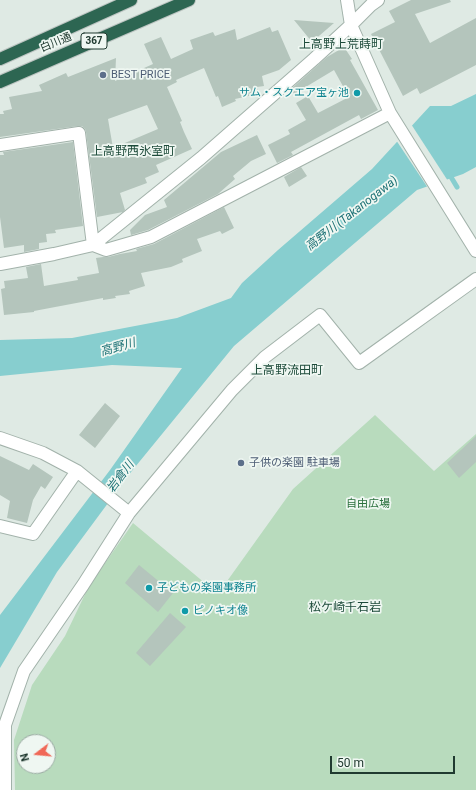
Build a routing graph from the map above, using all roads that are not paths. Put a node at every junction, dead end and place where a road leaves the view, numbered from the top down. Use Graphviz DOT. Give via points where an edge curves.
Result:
graph roads {
  1 [pos="131,0"];
  2 [pos="189,0"];
  3 [pos="347,0"];
  4 [pos="378,0"];
  5 [pos="351,25"];
  6 [pos="0,59"];
  7 [pos="0,82"];
  8 [pos="392,117"];
  9 [pos="0,145"];
  10 [pos="93,245"];
  11 [pos="476,251"];
  12 [pos="0,263"];
  13 [pos="476,279"];
  14 [pos="0,438"];
  15 [pos="76,471"];
  16 [pos="129,514"];
  17 [pos="0,526"];
  18 [pos="5,790"];
  1 -- 6 [label="highway, 白川通 / 367"];
  2 -- 7 [label="highway, 白川通 / 367"];
  3 -- 5 [label="street"];
  4 -- 5 [label="street"];
  5 -- 8 [label="street"];
  5 -- 10 [label="street" via="201,158"];
  8 -- 10 [label="street" via="151,237 106,250"];
  8 -- 11 [label="street"];
  9 -- 10 [label="street" via="79,133"];
  10 -- 12 [label="street"];
  13 -- 16 [label="street" via="359,363 320,315 265,357 232,390"];
  14 -- 15 [label="street" via="43,453"];
  15 -- 16 [label="street"];
  15 -- 17 [label="street" via="33,534"];
  16 -- 18 [label="street" via="24,671 5,725"];
}
